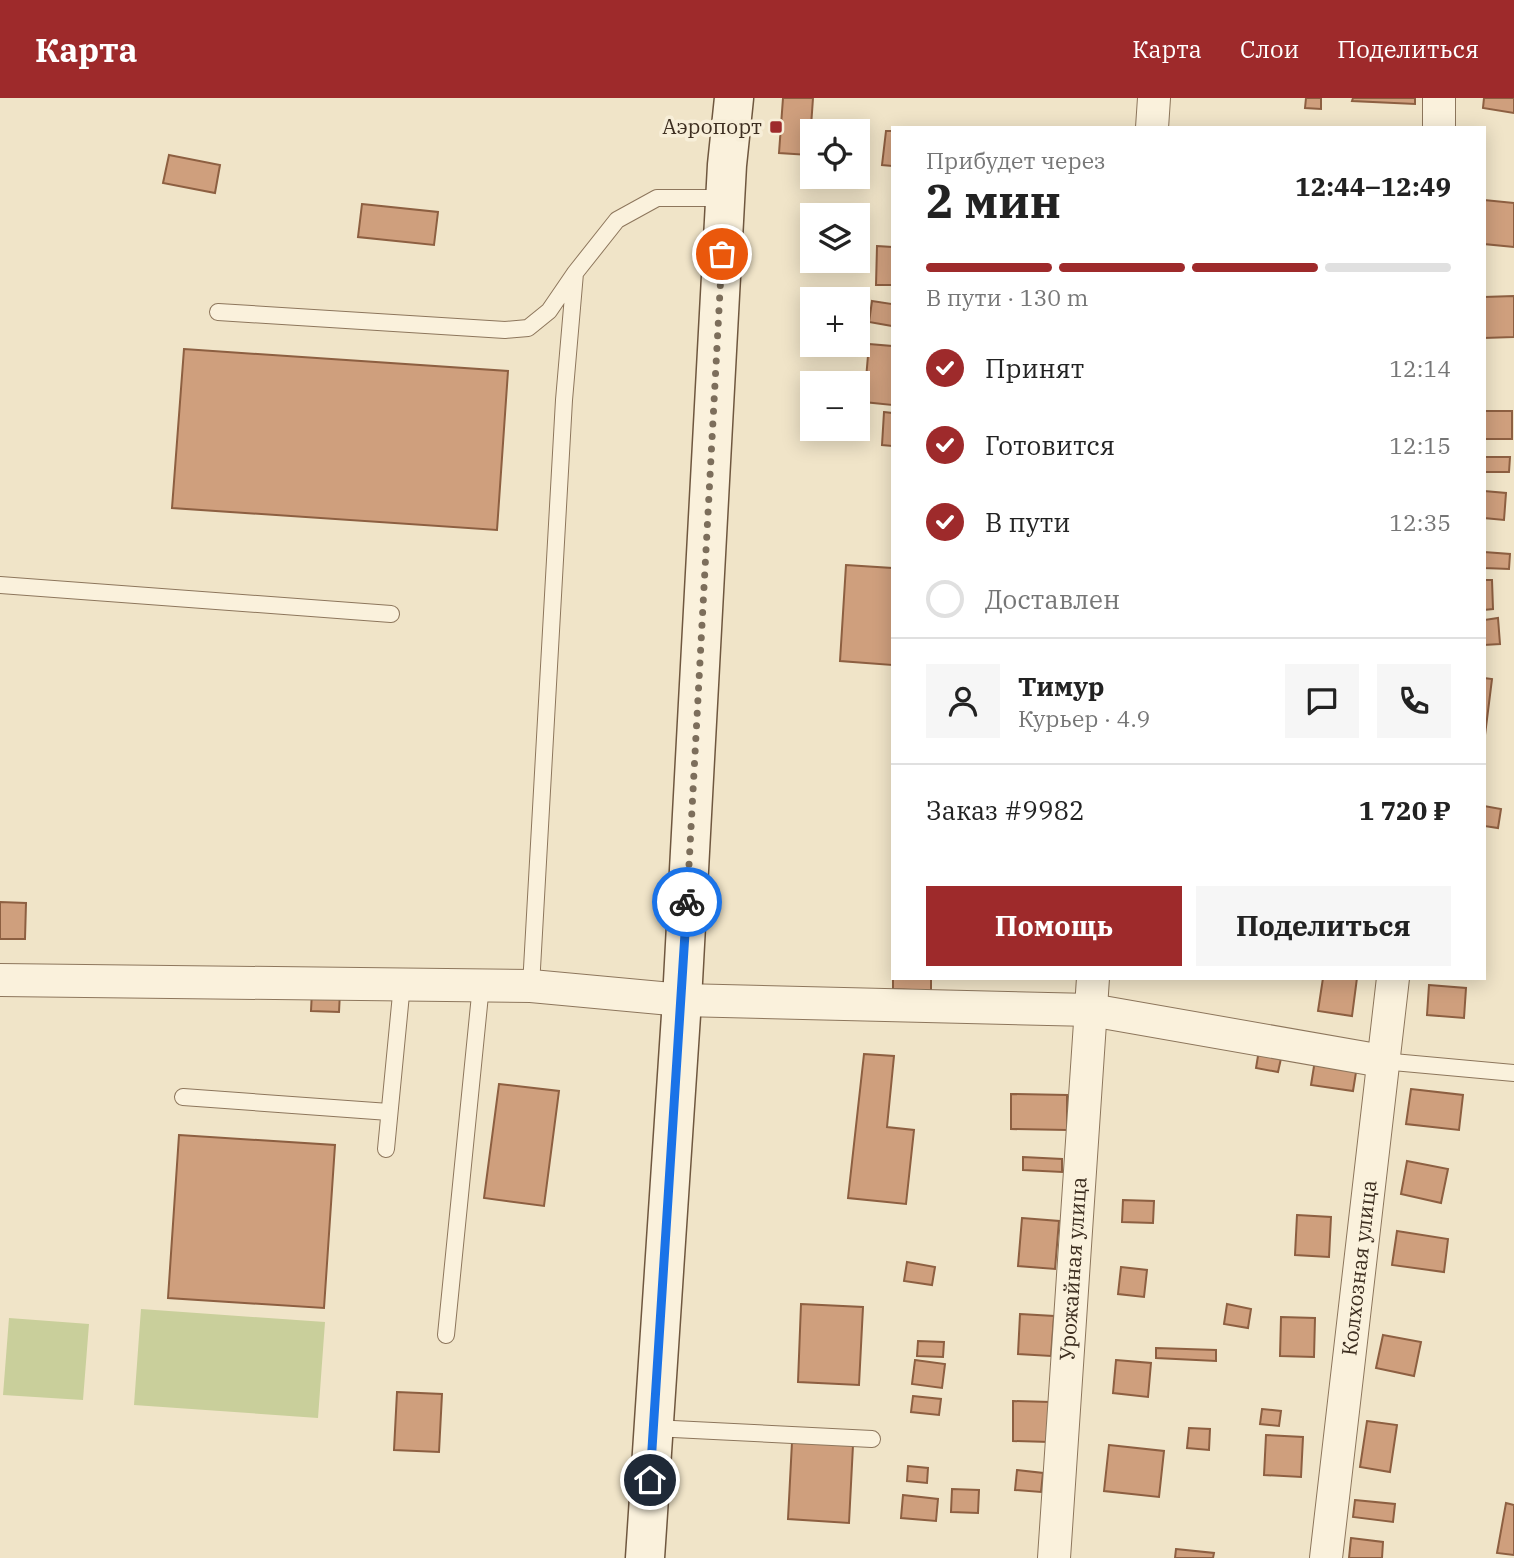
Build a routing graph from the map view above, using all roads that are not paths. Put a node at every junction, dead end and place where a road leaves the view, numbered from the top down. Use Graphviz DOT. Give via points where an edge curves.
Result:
graph roads {
  1 [pos="734,98"];
  2 [pos="1154,98"];
  3 [pos="1439,98"];
  4 [pos="1152,126"];
  5 [pos="1439,126"];
  6 [pos="725,198"];
  7 [pos="575,273"];
  8 [pos="218,312"];
  9 [pos="0,585"];
  10 [pos="391,614"];
  11 [pos="0,980"];
  12 [pos="1093,980"];
  13 [pos="1393,980"];
  14 [pos="402,984"];
  15 [pos="481,985"];
  16 [pos="531,986"];
  17 [pos="682,1000"];
  18 [pos="1091,1010"];
  19 [pos="1382,1061"];
  20 [pos="1514,1073"];
  21 [pos="183,1097"];
  22 [pos="389,1112"];
  23 [pos="386,1149"];
  24 [pos="446,1335"];
  25 [pos="653,1428"];
  26 [pos="872,1438"];
  27 [pos="645,1558"];
  28 [pos="1054,1558"];
  29 [pos="1326,1558"];
  1 -- 6 [label="main road"];
  2 -- 4 [label="street"];
  3 -- 5 [label="street"];
  6 -- 7 [label="lane" via="657,198 617,219"];
  6 -- 17 [label="main road"];
  7 -- 8 [label="lane" via="549,311 528,328"];
  7 -- 16 [label="lane"];
  9 -- 10 [label="lane"];
  11 -- 14 [label="street"];
  12 -- 18 [label="street, Урожайная улица"];
  13 -- 19 [label="street, Колхозная улица"];
  14 -- 15 [label="street"];
  14 -- 22 [label="lane"];
  15 -- 16 [label="street"];
  15 -- 24 [label="lane"];
  16 -- 17 [label="street"];
  17 -- 18 [label="street"];
  17 -- 25 [label="main road"];
  18 -- 19 [label="street"];
  18 -- 28 [label="street, Урожайная улица"];
  19 -- 20 [label="lane"];
  19 -- 29 [label="street, Колхозная улица"];
  21 -- 22 [label="lane"];
  22 -- 23 [label="lane"];
  25 -- 26 [label="lane"];
  25 -- 27 [label="main road"];
}
